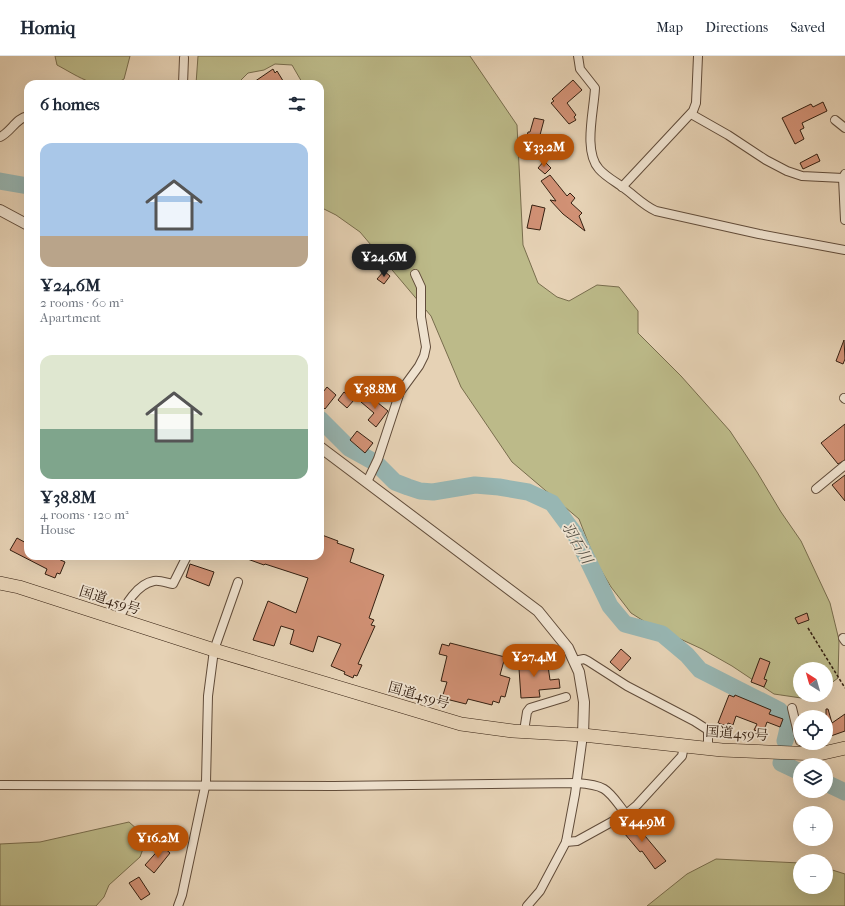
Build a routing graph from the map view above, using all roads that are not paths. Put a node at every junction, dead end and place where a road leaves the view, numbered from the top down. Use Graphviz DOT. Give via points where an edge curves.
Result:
graph roads {
  1 [pos="578,56"];
  2 [pos="698,56"];
  3 [pos="184,58"];
  4 [pos="183,80"];
  5 [pos="691,114"];
  6 [pos="24,116"];
  7 [pos="835,120"];
  8 [pos="845,128"];
  9 [pos="0,137"];
  10 [pos="844,176"];
  11 [pos="622,187"];
  12 [pos="0,210"];
  13 [pos="845,220"];
  14 [pos="24,223"];
  15 [pos="845,250"];
  16 [pos="415,274"];
  17 [pos="324,450"];
  18 [pos="845,465"];
  19 [pos="367,482"];
  20 [pos="816,489"];
  21 [pos="185,560"];
  22 [pos="238,582"];
  23 [pos="0,583"];
  24 [pos="119,619"];
  25 [pos="214,650"];
  26 [pos="574,661"];
  27 [pos="566,697"];
  28 [pos="792,708"];
  29 [pos="793,712"];
  30 [pos="524,731"];
  31 [pos="583,735"];
  32 [pos="684,746"];
  33 [pos="793,746"];
  34 [pos="708,748"];
  35 [pos="845,748"];
  36 [pos="810,750"];
  37 [pos="577,783"];
  38 [pos="0,785"];
  39 [pos="205,786"];
  40 [pos="626,814"];
  41 [pos="566,842"];
  42 [pos="178,906"];
  43 [pos="527,906"];
  1 -- 11 [label="street" via="580,69 595,88 591,134 593,159 599,169"];
  2 -- 5 [label="street" via="696,103"];
  3 -- 4 [label="street"];
  5 -- 10 [label="street" via="788,171 802,176"];
  5 -- 11 [label="street"];
  6 -- 9 [label="street"];
  7 -- 8 [label="street"];
  10 -- 13 [label="street"];
  11 -- 15 [label="street" via="646,206 656,210"];
  12 -- 14 [label="street"];
  16 -- 19 [label="street" via="421,287 421,317 426,347 419,366 400,392 374,470"];
  17 -- 19 [label="street"];
  18 -- 20 [label="street"];
  19 -- 26 [label="street" via="538,611 568,648"];
  21 -- 24 [label="street" via="173,584 161,581 147,583 125,605"];
  22 -- 25 [label="street"];
  23 -- 24 [label="highway, 国道459号"];
  24 -- 25 [label="highway, 国道459号"];
  25 -- 30 [label="highway, 国道459号" via="461,724"];
  25 -- 39 [label="street" via="208,696"];
  26 -- 31 [label="street" via="579,672 584,702"];
  26 -- 34 [label="street" via="588,661 627,686 708,730"];
  27 -- 30 [label="street" via="530,708"];
  28 -- 29 [label="street"];
  30 -- 31 [label="highway, 国道459号"];
  31 -- 32 [label="highway, 国道459号"];
  31 -- 37 [label="street"];
  32 -- 34 [label="highway, 国道459号"];
  32 -- 40 [label="street" via="682,756"];
  33 -- 34 [label="highway, 国道459号"];
  35 -- 36 [label="highway, 国道459号" via="818,754"];
  37 -- 39 [label="street"];
  37 -- 40 [label="street" via="602,787"];
  37 -- 41 [label="street"];
  38 -- 39 [label="street"];
  39 -- 42 [label="street"];
  40 -- 41 [label="street" via="577,841"];
  41 -- 43 [label="street" via="540,891"];
}
